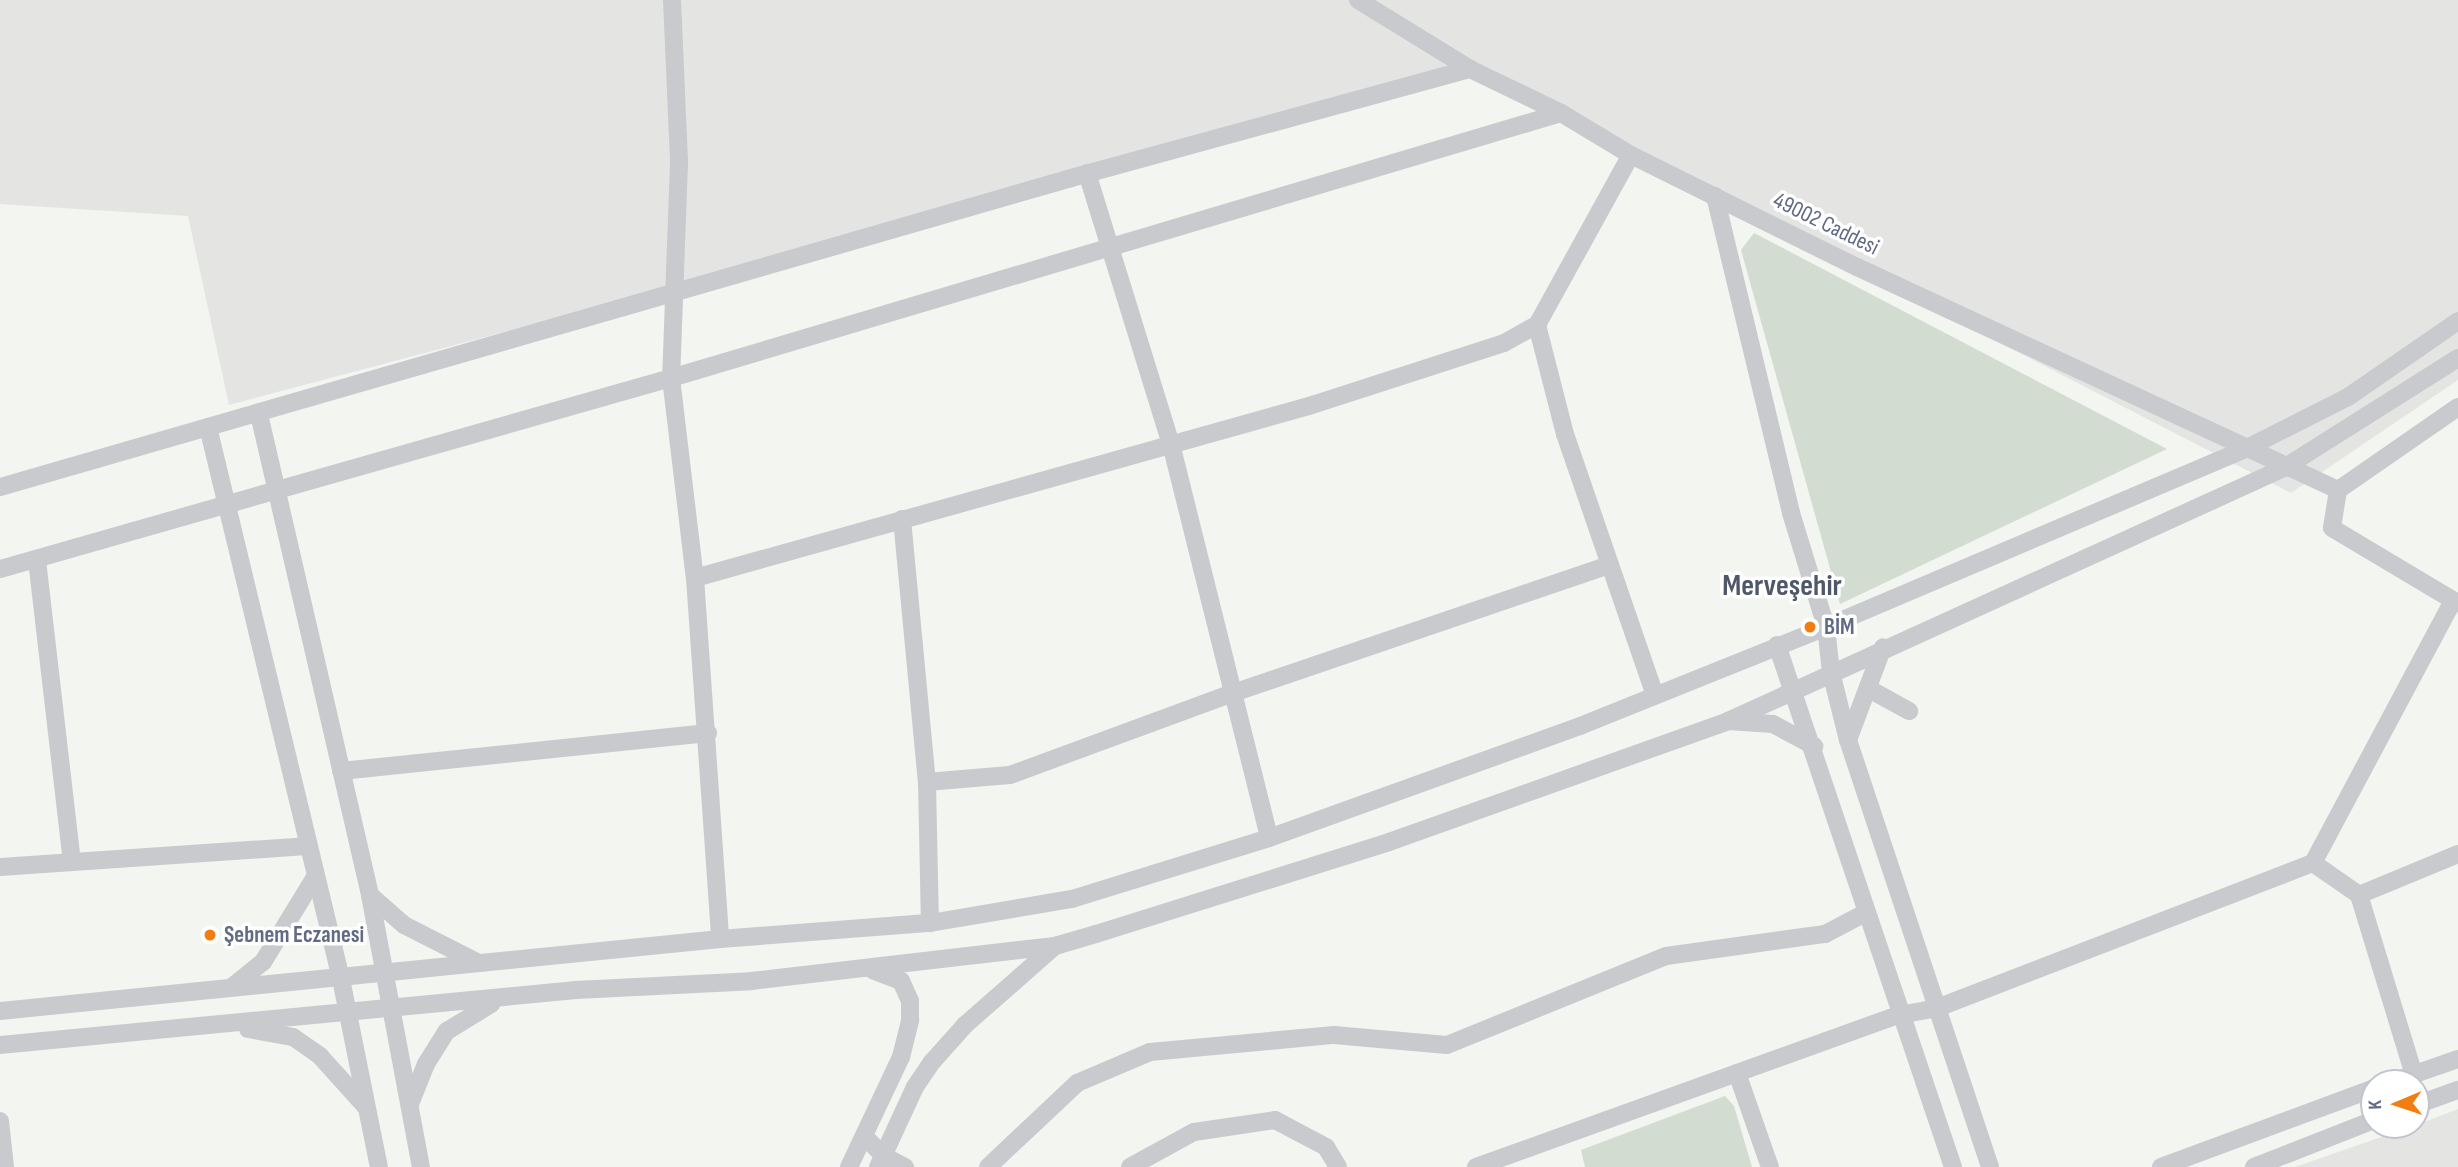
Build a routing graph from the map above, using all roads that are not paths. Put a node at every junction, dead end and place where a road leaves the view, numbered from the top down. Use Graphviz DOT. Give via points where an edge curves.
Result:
graph roads {
  1 [pos="672,0"];
  2 [pos="1358,0"];
  3 [pos="1470,69"];
  4 [pos="1561,113"];
  5 [pos="1632,155"];
  6 [pos="1087,173"];
  7 [pos="1715,196"];
  8 [pos="1110,249"];
  9 [pos="676,292"];
  10 [pos="2458,321"];
  11 [pos="1537,325"];
  12 [pos="2458,358"];
  13 [pos="671,378"];
  14 [pos="2458,407"];
  15 [pos="259,414"];
  16 [pos="208,427"];
  17 [pos="1171,444"];
  18 [pos="2247,448"];
  19 [pos="2284,468"];
  20 [pos="0,487"];
  21 [pos="2338,490"];
  22 [pos="275,493"];
  23 [pos="229,506"];
  24 [pos="902,519"];
  25 [pos="37,560"];
  26 [pos="1610,565"];
  27 [pos="0,569"];
  28 [pos="695,578"];
  29 [pos="2456,602"];
  30 [pos="1826,627"];
  31 [pos="1777,645"];
  32 [pos="1883,647"];
  33 [pos="1831,672"];
  34 [pos="1868,689"];
  35 [pos="1793,690"];
  36 [pos="1236,692"];
  37 [pos="1655,695"];
  38 [pos="1909,711"];
  39 [pos="1728,721"];
  40 [pos="708,733"];
  41 [pos="1848,740"];
  42 [pos="1814,746"];
  43 [pos="341,771"];
  44 [pos="927,782"];
  45 [pos="1269,838"];
  46 [pos="306,846"];
  47 [pos="2458,854"];
  48 [pos="72,862"];
  49 [pos="2313,863"];
  50 [pos="0,867"];
  51 [pos="315,877"];
  52 [pos="370,895"];
  53 [pos="2359,895"];
  54 [pos="1867,912"];
  55 [pos="930,923"];
  56 [pos="720,939"];
  57 [pos="1055,946"];
  58 [pos="478,962"];
  59 [pos="870,968"];
  60 [pos="383,971"];
  61 [pos="341,979"];
  62 [pos="232,987"];
  63 [pos="499,1000"];
  64 [pos="1937,1008"];
  65 [pos="347,1010"];
  66 [pos="394,1010"];
  67 [pos="0,1011"];
  68 [pos="1899,1015"];
  69 [pos="231,1026"];
  70 [pos="0,1045"];
  71 [pos="2458,1059"];
  72 [pos="2412,1069"];
  73 [pos="2429,1069"];
  74 [pos="1737,1073"];
  75 [pos="2458,1090"];
  76 [pos="2360,1093"];
  77 [pos="2430,1100"];
  78 [pos="410,1104"];
  79 [pos="367,1108"];
  80 [pos="0,1121"];
  81 [pos="2360,1125"];
  82 [pos="864,1136"];
  83 [pos="881,1162"];
  84 [pos="5,1167"];
  85 [pos="379,1167"];
  86 [pos="421,1167"];
  87 [pos="849,1167"];
  88 [pos="905,1167"];
  89 [pos="988,1167"];
  90 [pos="1130,1167"];
  91 [pos="1338,1167"];
  92 [pos="1476,1167"];
  93 [pos="1770,1167"];
  94 [pos="1953,1167"];
  95 [pos="1990,1167"];
  96 [pos="2161,1167"];
  97 [pos="2254,1167"];
  1 -- 9 [label="street" via="679,163"];
  2 -- 3 [label="street, 49002 Caddesi"];
  3 -- 4 [label="street, 49002 Caddesi"];
  3 -- 6 [label="street"];
  4 -- 5 [label="street, 49002 Caddesi"];
  4 -- 8 [label="street"];
  5 -- 7 [label="street, 49002 Caddesi"];
  5 -- 11 [label="street"];
  6 -- 8 [label="street"];
  6 -- 9 [label="street"];
  7 -- 18 [label="street, 49002 Caddesi"];
  7 -- 30 [label="street" via="1791,513"];
  8 -- 13 [label="street"];
  8 -- 17 [label="street"];
  9 -- 13 [label="street"];
  9 -- 15 [label="street"];
  10 -- 18 [label="street" via="2348,397"];
  11 -- 17 [label="street" via="1503,343"];
  11 -- 26 [label="street" via="1565,434"];
  12 -- 19 [label="street"];
  13 -- 22 [label="street"];
  13 -- 28 [label="street"];
  14 -- 21 [label="street"];
  15 -- 16 [label="street"];
  15 -- 22 [label="street"];
  16 -- 20 [label="street"];
  16 -- 23 [label="street"];
  17 -- 24 [label="street"];
  17 -- 36 [label="street"];
  18 -- 19 [label="street, 49002 Caddesi"];
  18 -- 30 [label="street"];
  19 -- 21 [label="street, 49002 Caddesi"];
  19 -- 32 [label="street"];
  21 -- 29 [label="street" via="2332,528"];
  22 -- 23 [label="street"];
  22 -- 43 [label="street"];
  23 -- 25 [label="street"];
  23 -- 46 [label="street"];
  24 -- 28 [label="street"];
  24 -- 44 [label="street"];
  25 -- 27 [label="street"];
  25 -- 48 [label="street"];
  26 -- 36 [label="street"];
  26 -- 37 [label="street"];
  28 -- 40 [label="street"];
  29 -- 49 [label="street"];
  30 -- 31 [label="street"];
  30 -- 33 [label="street"];
  31 -- 35 [label="street"];
  31 -- 37 [label="street"];
  32 -- 33 [label="street"];
  32 -- 34 [label="street"];
  33 -- 35 [label="street"];
  33 -- 41 [label="street"];
  34 -- 38 [label="street"];
  34 -- 41 [label="street"];
  35 -- 39 [label="street"];
  35 -- 42 [label="street"];
  36 -- 44 [label="street" via="1010,775"];
  36 -- 45 [label="street"];
  37 -- 45 [label="street"];
  39 -- 42 [label="street" via="1773,724"];
  39 -- 57 [label="street" via="1389,842"];
  40 -- 43 [label="street"];
  40 -- 56 [label="street"];
  41 -- 64 [label="street"];
  42 -- 54 [label="street"];
  43 -- 52 [label="street"];
  44 -- 55 [label="street"];
  45 -- 55 [label="street" via="1073,899"];
  46 -- 48 [label="street"];
  46 -- 51 [label="street"];
  47 -- 53 [label="street"];
  48 -- 50 [label="street"];
  49 -- 53 [label="street"];
  49 -- 64 [label="street"];
  51 -- 61 [label="street"];
  51 -- 62 [label="street" via="263,962"];
  52 -- 58 [label="street" via="404,925"];
  52 -- 60 [label="street"];
  53 -- 72 [label="street"];
  54 -- 68 [label="street"];
  54 -- 89 [label="street" via="1825,934 1666,956 1447,1045 1334,1035 1150,1052 1077,1083"];
  55 -- 56 [label="street"];
  56 -- 58 [label="street"];
  57 -- 59 [label="street"];
  57 -- 83 [label="street" via="965,1025 932,1062 915,1087"];
  58 -- 60 [label="street"];
  59 -- 63 [label="street"];
  59 -- 82 [label="street" via="901,981 909,1000 910,1020 901,1057"];
  60 -- 61 [label="street"];
  60 -- 66 [label="street"];
  61 -- 62 [label="street"];
  61 -- 65 [label="street"];
  62 -- 67 [label="street"];
  63 -- 66 [label="street"];
  63 -- 78 [label="street" via="447,1031 426,1064"];
  64 -- 68 [label="street"];
  64 -- 95 [label="street"];
  65 -- 66 [label="street"];
  65 -- 69 [label="street"];
  65 -- 79 [label="street"];
  66 -- 78 [label="street"];
  68 -- 74 [label="street"];
  68 -- 94 [label="street"];
  69 -- 70 [label="street"];
  69 -- 79 [label="street" via="293,1037 320,1056"];
  71 -- 73 [label="street"];
  74 -- 92 [label="street"];
  74 -- 93 [label="street"];
  75 -- 77 [label="street"];
  76 -- 96 [label="street"];
  78 -- 86 [label="street"];
  79 -- 85 [label="street"];
  80 -- 84 [label="street"];
  81 -- 97 [label="street"];
  82 -- 83 [label="street"];
  82 -- 87 [label="street"];
  83 -- 88 [label="street"];
  90 -- 91 [label="street" via="1194,1132 1275,1120 1326,1147"];
}
